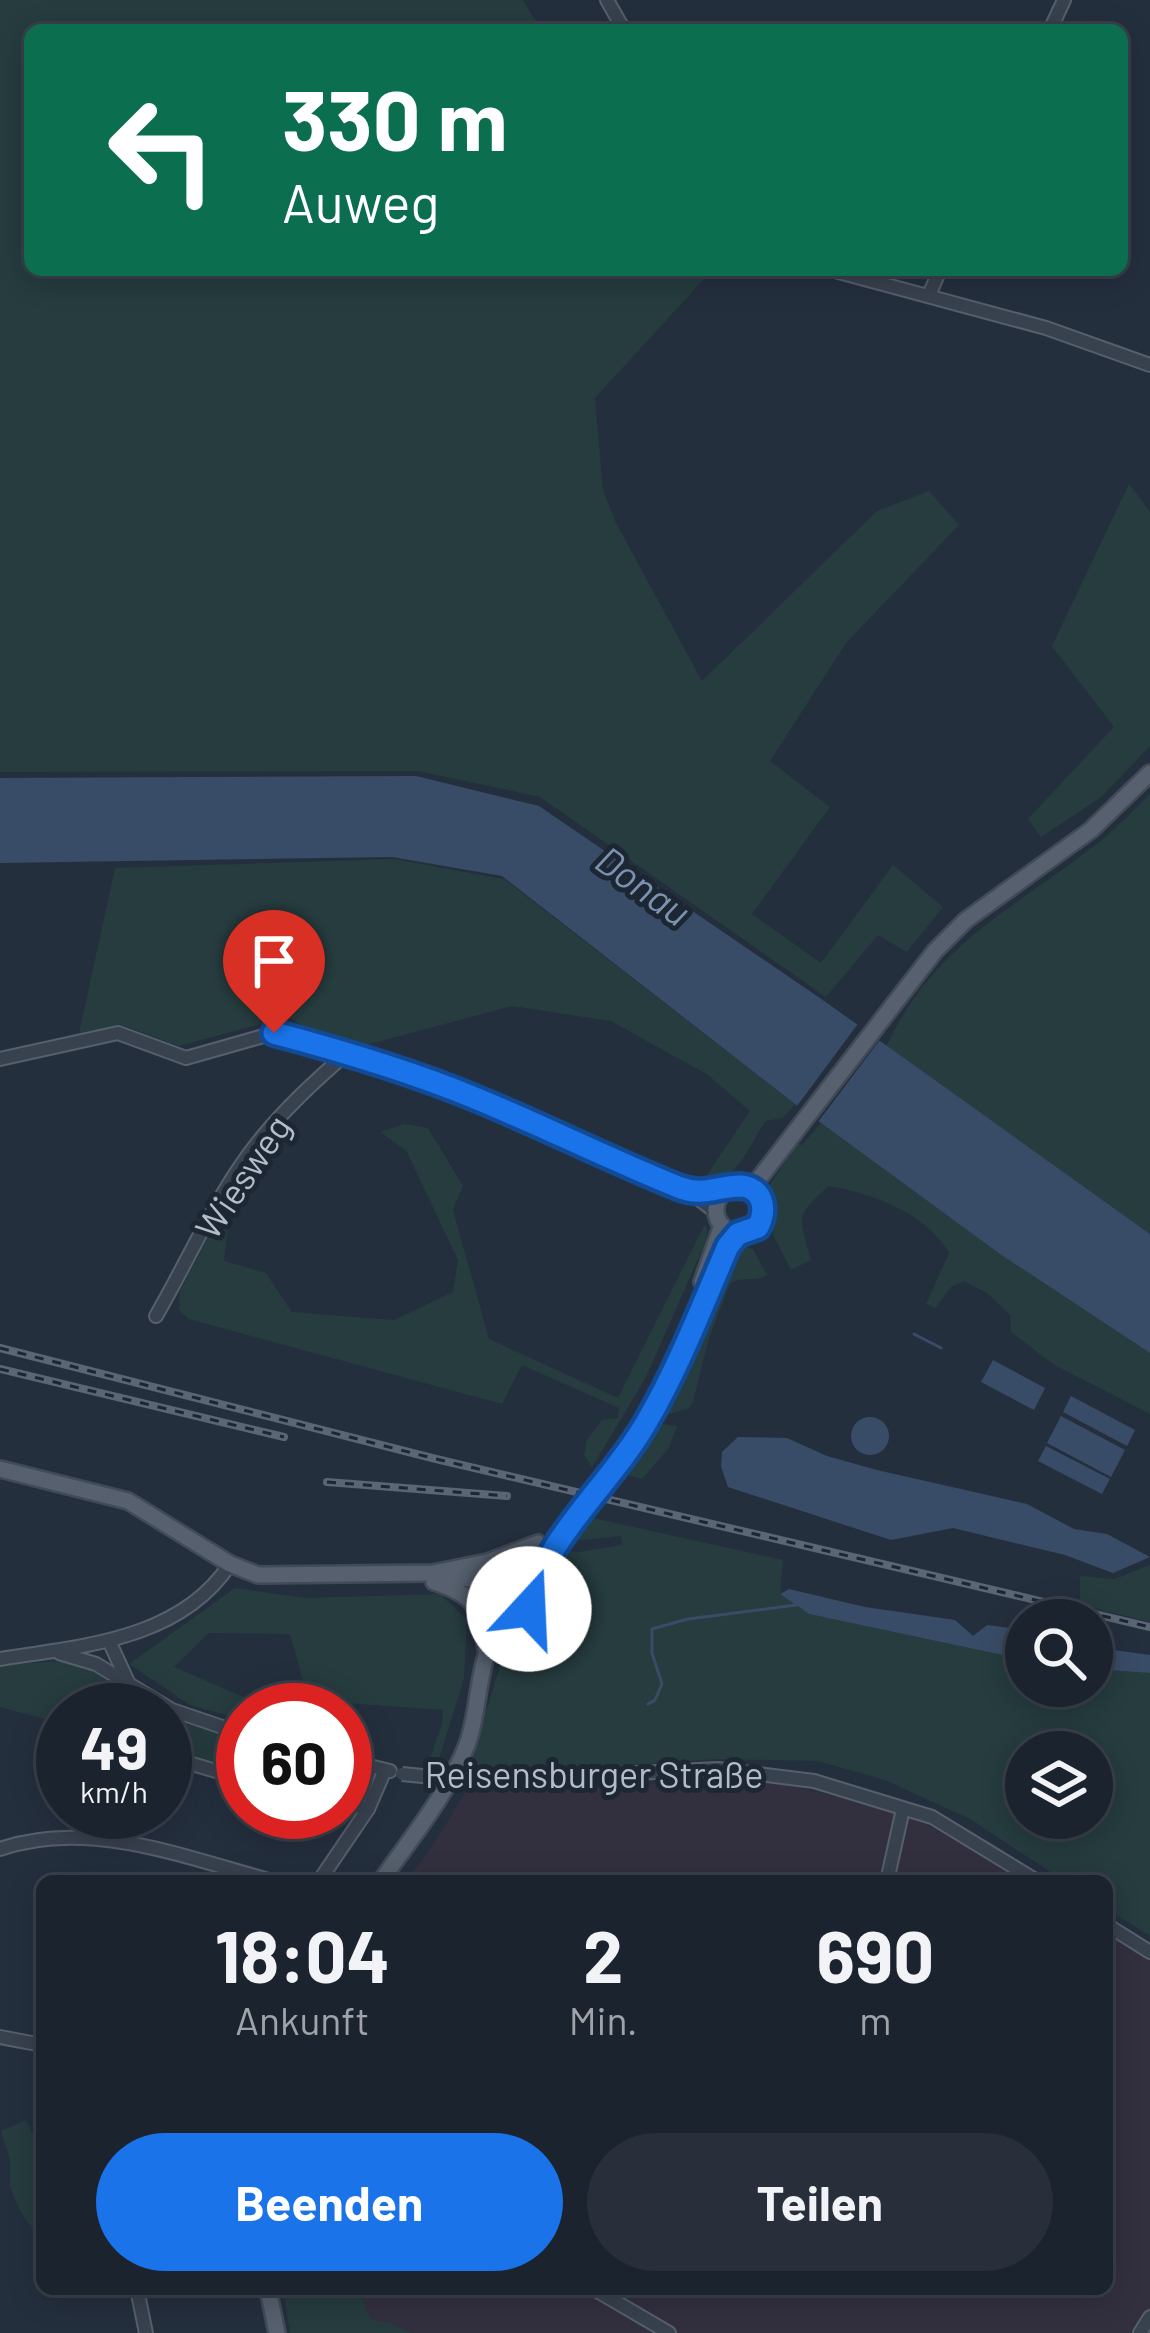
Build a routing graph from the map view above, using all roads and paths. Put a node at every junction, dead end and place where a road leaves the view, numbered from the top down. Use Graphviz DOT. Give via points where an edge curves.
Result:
graph roads {
  1 [pos="855,276"];
  2 [pos="937,276"];
  3 [pos="929,295"];
  4 [pos="1150,365"];
  5 [pos="1150,773"];
  6 [pos="348,1052"];
  7 [pos="0,1059"];
  8 [pos="751,1189"];
  9 [pos="688,1191"];
  10 [pos="726,1191"];
  11 [pos="719,1219"];
  12 [pos="738,1234"];
  13 [pos="720,1264"];
  14 [pos="697,1297"];
  15 [pos="156,1316"];
  16 [pos="0,1469"];
  17 [pos="612,1470"];
  18 [pos="548,1542"];
  19 [pos="230,1564"];
  20 [pos="403,1573"];
  21 [pos="433,1573"];
  22 [pos="502,1575"];
  23 [pos="481,1581"];
  24 [pos="517,1588"];
  25 [pos="473,1600"];
  26 [pos="482,1617"];
  27 [pos="503,1621"];
  28 [pos="110,1643"];
  29 [pos="56,1652"];
  30 [pos="487,1653"];
  31 [pos="0,1659"];
  32 [pos="128,1683"];
  33 [pos="481,1689"];
  34 [pos="372,1767"];
  35 [pos="385,1770"];
  36 [pos="372,1800"];
  37 [pos="903,1809"];
  38 [pos="348,1839"];
  39 [pos="0,1849"];
  40 [pos="250,1875"];
  41 [pos="323,1875"];
  42 [pos="385,1875"];
  43 [pos="888,1875"];
  44 [pos="1027,1875"];
  45 [pos="1113,1929"];
  46 [pos="1150,1952"];
  47 [pos="0,2037"];
  48 [pos="36,2043"];
  49 [pos="138,2295"];
  50 [pos="269,2295"];
  51 [pos="604,2295"];
  52 [pos="1150,2317"];
  53 [pos="146,2333"];
  54 [pos="277,2333"];
  55 [pos="669,2333"];
  56 [pos="1140,2333"];
  1 -- 3 [label="street"];
  2 -- 3 [label="street"];
  3 -- 4 [label="street"];
  5 -- 8 [label="main road" via="1091,830 935,951"];
  6 -- 7 [label="street" via="274,1033 186,1058 118,1033"];
  6 -- 9 [label="street"];
  6 -- 15 [label="street, Wiesweg" via="254,1147"];
  8 -- 10 [label="main road"];
  8 -- 12 [label="main road" via="764,1216"];
  9 -- 10 [label="street"];
  9 -- 11 [label="street"];
  10 -- 11 [label="main road"];
  11 -- 12 [label="main road"];
  11 -- 14 [label="main road"];
  12 -- 13 [label="main road"];
  13 -- 14 [label="main road"];
  13 -- 17 [label="main road" via="676,1367"];
  14 -- 17 [label="main road"];
  16 -- 19 [label="main road" via="128,1501"];
  17 -- 18 [label="main road, bridge"];
  18 -- 21 [label="main road"];
  18 -- 22 [label="main road"];
  18 -- 24 [label="main road"];
  18 -- 33 [label="main road" via="525,1617 500,1644"];
  19 -- 20 [label="main road" via="275,1576"];
  19 -- 28 [label="street" via="201,1596"];
  20 -- 21 [label="main road"];
  20 -- 25 [label="main road"];
  21 -- 23 [label="main road"];
  22 -- 23 [label="main road"];
  22 -- 24 [label="main road"];
  23 -- 25 [label="main road"];
  24 -- 27 [label="main road" via="517,1610"];
  25 -- 26 [label="main road"];
  26 -- 27 [label="main road"];
  26 -- 30 [label="main road"];
  27 -- 30 [label="main road"];
  28 -- 29 [label="street"];
  28 -- 32 [label="street"];
  29 -- 31 [label="street"];
  29 -- 32 [label="street"];
  30 -- 33 [label="main road"];
  33 -- 42 [label="main road" via="443,1792"];
  34 -- 35 [label="street, Reisensburger Straße"];
  35 -- 36 [label="street"];
  35 -- 37 [label="street, Reisensburger Straße, bridge" via="473,1781 718,1769 814,1780"];
  37 -- 43 [label="street"];
  37 -- 44 [label="street, Reisensburger Straße" via="932,1817"];
  38 -- 41 [label="street"];
  39 -- 40 [label="street" via="80,1837"];
  45 -- 46 [label="street"];
  47 -- 48 [label="street"];
  49 -- 53 [label="street"];
  50 -- 54 [label="main road"];
  51 -- 55 [label="street"];
  52 -- 56 [label="street"];
}
